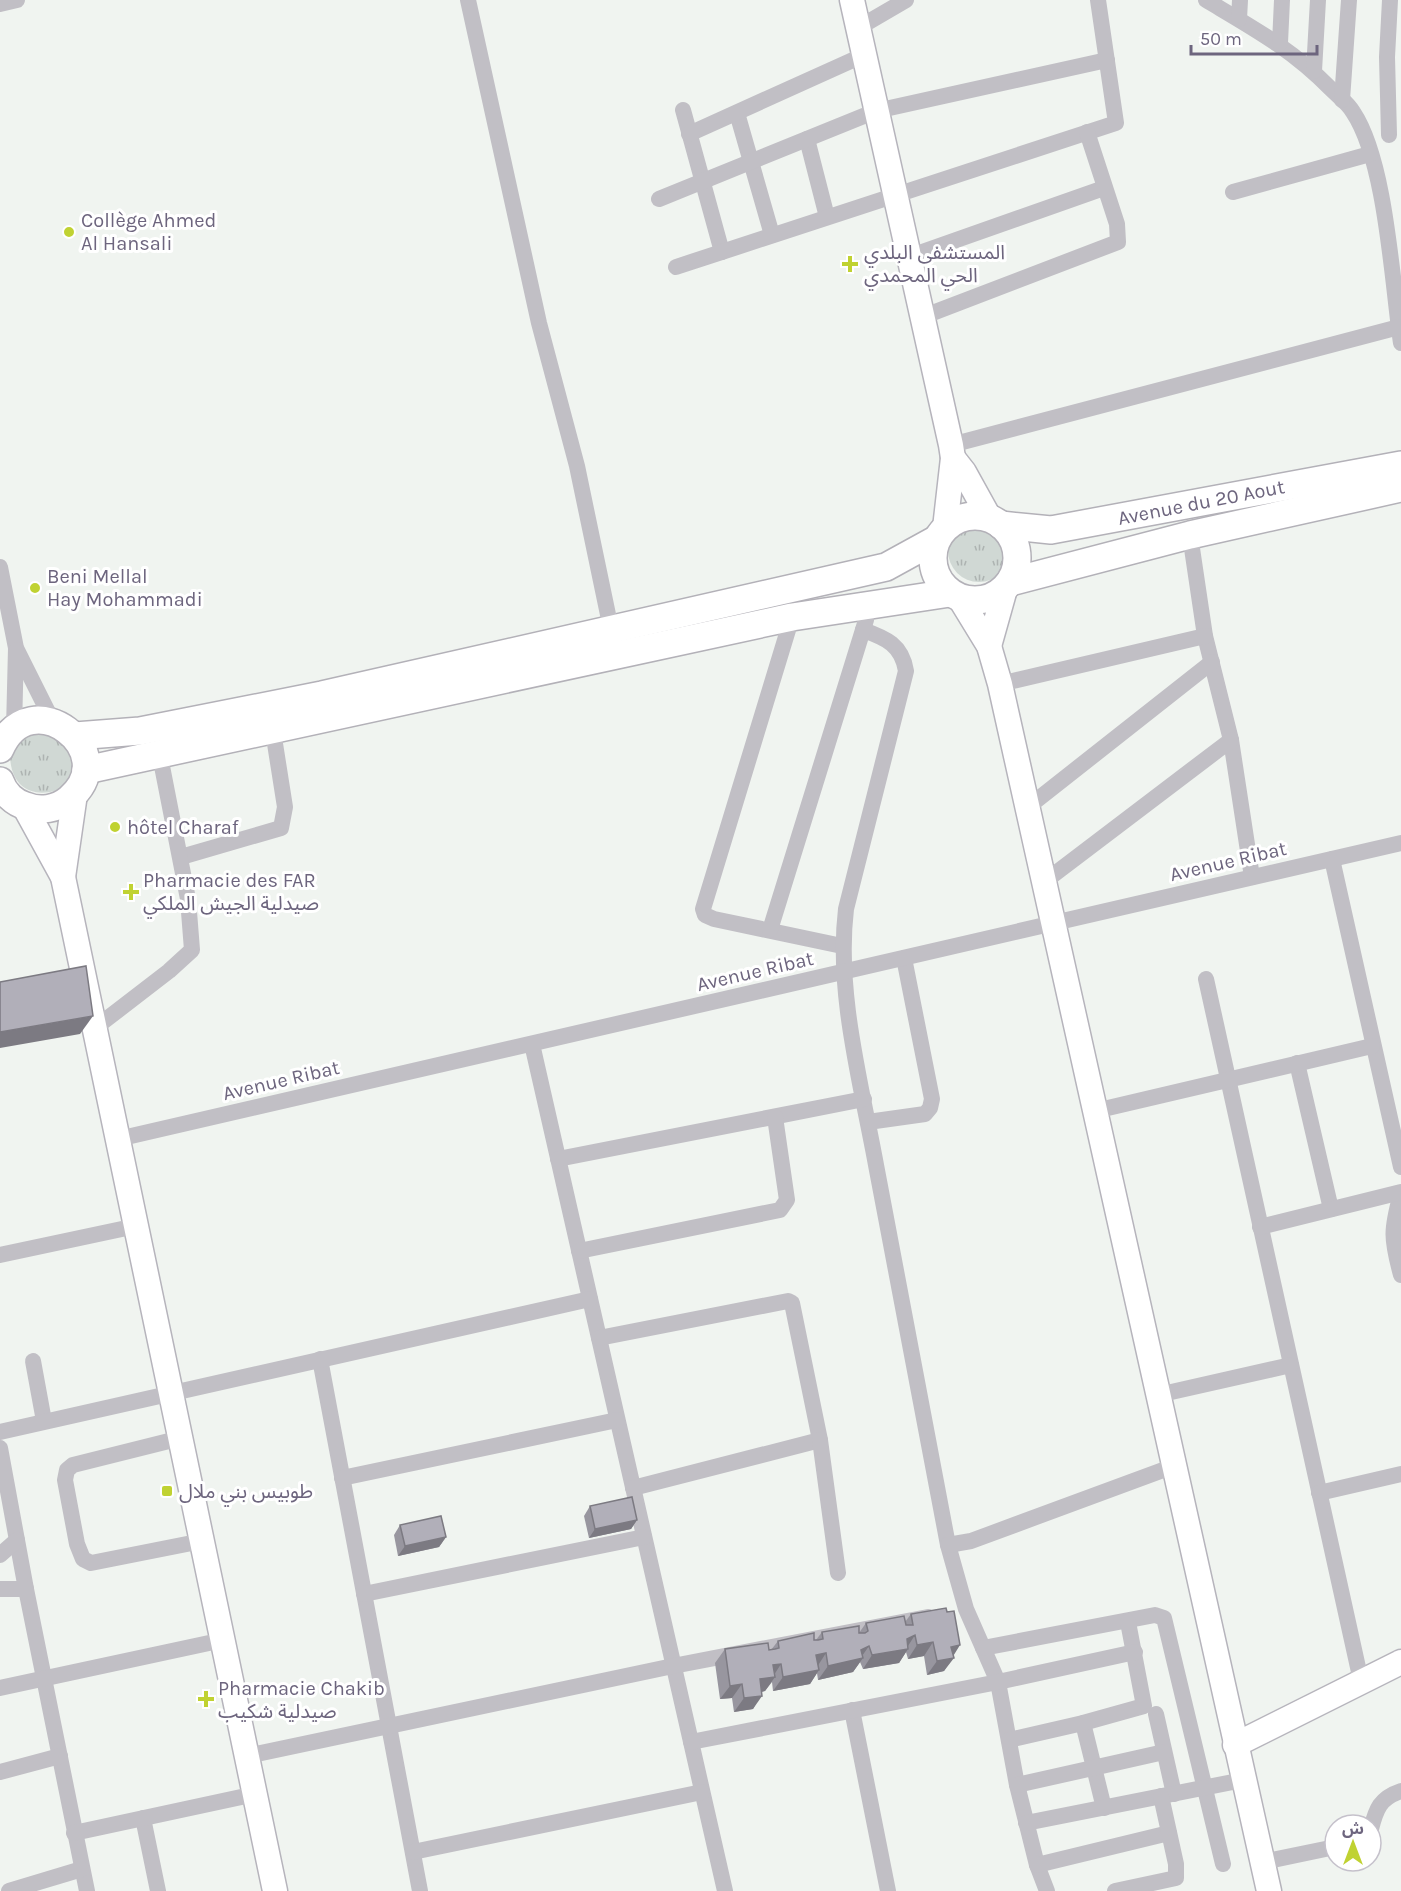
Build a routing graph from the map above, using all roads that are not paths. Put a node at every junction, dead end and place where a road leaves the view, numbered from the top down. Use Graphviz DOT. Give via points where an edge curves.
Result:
graph roads {
  1 [pos="468,0"];
  2 [pos="852,0"];
  3 [pos="906,0"];
  4 [pos="1098,0"];
  5 [pos="1206,0"];
  6 [pos="1240,0"];
  7 [pos="1282,0"];
  8 [pos="1318,0"];
  9 [pos="1349,0"];
  10 [pos="1390,0"];
  11 [pos="1239,19"];
  12 [pos="858,27"];
  13 [pos="1280,43"];
  14 [pos="864,55"];
  15 [pos="1394,57"];
  16 [pos="1107,60"];
  17 [pos="1314,71"];
  18 [pos="1342,100"];
  19 [pos="683,110"];
  20 [pos="876,111"];
  21 [pos="737,113"];
  22 [pos="1087,132"];
  23 [pos="1395,134"];
  24 [pos="689,135"];
  25 [pos="1364,136"];
  26 [pos="807,139"];
  27 [pos="1370,154"];
  28 [pos="751,162"];
  29 [pos="702,181"];
  30 [pos="1104,188"];
  31 [pos="1233,192"];
  32 [pos="894,195"];
  33 [pos="659,199"];
  34 [pos="827,218"];
  35 [pos="772,235"];
  36 [pos="1394,239"];
  37 [pos="722,252"];
  38 [pos="908,256"];
  39 [pos="676,267"];
  40 [pos="922,317"];
  41 [pos="1400,335"];
  42 [pos="952,451"];
  43 [pos="1401,465"];
  44 [pos="1401,488"];
  45 [pos="995,522"];
  46 [pos="941,534"];
  47 [pos="1190,535"];
  48 [pos="0,567"];
  49 [pos="1007,585"];
  50 [pos="955,595"];
  51 [pos="792,617"];
  52 [pos="866,617"];
  53 [pos="611,628"];
  54 [pos="1205,636"];
  55 [pos="989,646"];
  56 [pos="16,648"];
  57 [pos="1212,662"];
  58 [pos="1000,684"];
  59 [pos="64,729"];
  60 [pos="273,731"];
  61 [pos="4,740"];
  62 [pos="1231,740"];
  63 [pos="160,756"];
  64 [pos="80,782"];
  65 [pos="9,797"];
  66 [pos="1028,807"];
  67 [pos="1401,843"];
  68 [pos="181,857"];
  69 [pos="1332,859"];
  70 [pos="63,877"];
  71 [pos="1252,877"];
  72 [pos="1044,882"];
  73 [pos="1053,923"];
  74 [pos="770,930"];
  75 [pos="842,946"];
  76 [pos="903,958"];
  77 [pos="844,972"];
  78 [pos="1206,979"];
  79 [pos="95,1028"];
  80 [pos="532,1044"];
  81 [pos="1372,1046"];
  82 [pos="1297,1064"];
  83 [pos="1228,1080"];
  84 [pos="864,1100"];
  85 [pos="1095,1111"];
  86 [pos="775,1116"];
  87 [pos="868,1122"];
  88 [pos="118,1139"];
  89 [pos="558,1159"];
  90 [pos="1401,1167"];
  91 [pos="1401,1193"];
  92 [pos="1331,1209"];
  93 [pos="136,1226"];
  94 [pos="1260,1227"];
  95 [pos="579,1251"];
  96 [pos="0,1255"];
  97 [pos="1401,1275"];
  98 [pos="590,1299"];
  99 [pos="599,1338"];
  100 [pos="320,1359"];
  101 [pos="33,1361"];
  102 [pos="1291,1365"];
  103 [pos="171,1392"];
  104 [pos="1158,1395"];
  105 [pos="617,1420"];
  106 [pos="44,1421"];
  107 [pos="0,1432"];
  108 [pos="181,1438"];
  109 [pos="820,1440"];
  110 [pos="0,1448"];
  111 [pos="1174,1466"];
  112 [pos="1401,1474"];
  113 [pos="342,1479"];
  114 [pos="633,1488"];
  115 [pos="1319,1493"];
  116 [pos="644,1537"];
  117 [pos="17,1540"];
  118 [pos="202,1541"];
  119 [pos="948,1545"];
  120 [pos="0,1556"];
  121 [pos="838,1574"];
  122 [pos="0,1589"];
  123 [pos="26,1589"];
  124 [pos="364,1594"];
  125 [pos="955,1611"];
  126 [pos="1128,1622"];
  127 [pos="223,1640"];
  128 [pos="983,1648"];
  129 [pos="1135,1652"];
  130 [pos="1401,1662"];
  131 [pos="673,1666"];
  132 [pos="45,1680"];
  133 [pos="1361,1681"];
  134 [pos="998,1682"];
  135 [pos="0,1688"];
  136 [pos="852,1710"];
  137 [pos="1156,1714"];
  138 [pos="1083,1724"];
  139 [pos="389,1726"];
  140 [pos="1009,1740"];
  141 [pos="691,1742"];
  142 [pos="1235,1745"];
  143 [pos="1164,1752"];
  144 [pos="60,1756"];
  145 [pos="247,1756"];
  146 [pos="1094,1766"];
  147 [pos="0,1772"];
  148 [pos="1243,1780"];
  149 [pos="1017,1785"];
  150 [pos="1205,1788"];
  151 [pos="1401,1791"];
  152 [pos="702,1792"];
  153 [pos="255,1794"];
  154 [pos="1168,1795"];
  155 [pos="1104,1808"];
  156 [pos="1376,1813"];
  157 [pos="143,1818"];
  158 [pos="1026,1823"];
  159 [pos="74,1833"];
  160 [pos="1169,1833"];
  161 [pos="1323,1850"];
  162 [pos="413,1852"];
  163 [pos="1263,1862"];
  164 [pos="1223,1864"];
  165 [pos="1037,1865"];
  166 [pos="82,1869"];
  167 [pos="9,1891"];
  168 [pos="87,1891"];
  169 [pos="158,1891"];
  170 [pos="275,1891"];
  171 [pos="420,1891"];
  172 [pos="725,1891"];
  173 [pos="888,1891"];
  174 [pos="1047,1891"];
  175 [pos="1114,1891"];
  176 [pos="1269,1891"];
  1 -- 53 [label="street" via="539,323 578,466"];
  2 -- 12 [label="street"];
  3 -- 12 [label="street"];
  4 -- 16 [label="street"];
  5 -- 11 [label="street"];
  6 -- 11 [label="street"];
  7 -- 13 [label="street"];
  8 -- 17 [label="street"];
  9 -- 18 [label="street"];
  10 -- 15 [label="street"];
  11 -- 13 [label="street"];
  12 -- 14 [label="street"];
  13 -- 17 [label="street"];
  14 -- 20 [label="street"];
  14 -- 21 [label="street"];
  15 -- 23 [label="street"];
  16 -- 20 [label="street"];
  16 -- 22 [label="street" via="1116,123"];
  17 -- 18 [label="street"];
  18 -- 25 [label="street" via="1353,112"];
  19 -- 24 [label="street"];
  20 -- 26 [label="street"];
  20 -- 32 [label="street"];
  21 -- 24 [label="street"];
  21 -- 28 [label="street"];
  22 -- 30 [label="street"];
  22 -- 32 [label="street"];
  23 -- 25 [label="street"];
  24 -- 29 [label="street"];
  25 -- 27 [label="street"];
  26 -- 28 [label="street"];
  26 -- 34 [label="street"];
  27 -- 31 [label="street"];
  27 -- 36 [label="street"];
  28 -- 29 [label="street"];
  28 -- 35 [label="street"];
  29 -- 33 [label="street"];
  29 -- 37 [label="street"];
  30 -- 38 [label="street"];
  30 -- 40 [label="street" via="1119,231 1118,242"];
  32 -- 34 [label="street"];
  32 -- 38 [label="street"];
  34 -- 35 [label="street"];
  35 -- 37 [label="street"];
  36 -- 41 [label="street"];
  37 -- 39 [label="street"];
  38 -- 40 [label="street"];
  40 -- 42 [label="street"];
  41 -- 42 [label="street"];
  42 -- 45 [label="street"];
  42 -- 46 [label="street"];
  43 -- 45 [label="main road, Avenue du 20 Aout" via="1052,530"];
  44 -- 47 [label="main road, Avenue du 20 Aout"];
  45 -- 46 [label="main road" via="966,517"];
  45 -- 49 [label="main road" via="1009,532 1017,552 1018,562"];
  46 -- 50 [label="main road" via="933,564 939,580"];
  46 -- 53 [label="main road" via="886,567"];
  47 -- 49 [label="main road, Avenue du 20 Aout"];
  47 -- 54 [label="street"];
  48 -- 56 [label="street"];
  49 -- 50 [label="main road" via="997,595 978,601"];
  49 -- 55 [label="street"];
  50 -- 52 [label="main road"];
  50 -- 55 [label="street"];
  51 -- 52 [label="main road"];
  51 -- 60 [label="main road"];
  51 -- 74 [label="street" via="703,909 705,915 714,919"];
  52 -- 74 [label="street"];
  52 -- 75 [label="street" via="895,645 906,671 846,909"];
  53 -- 59 [label="main road" via="322,695 140,731"];
  54 -- 57 [label="street"];
  54 -- 58 [label="street"];
  55 -- 58 [label="street"];
  56 -- 59 [label="street"];
  56 -- 61 [label="street"];
  57 -- 62 [label="street"];
  57 -- 66 [label="street"];
  58 -- 66 [label="street"];
  59 -- 61 [label="main road" via="33,721"];
  59 -- 64 [label="main road" via="84,752"];
  60 -- 63 [label="main road"];
  60 -- 68 [label="street" via="285,807 281,828"];
  62 -- 71 [label="street"];
  62 -- 72 [label="street"];
  63 -- 64 [label="main road"];
  63 -- 68 [label="street"];
  64 -- 65 [label="main road" via="52,808"];
  64 -- 70 [label="street"];
  65 -- 70 [label="street"];
  66 -- 72 [label="street"];
  67 -- 69 [label="street, Avenue Ribat"];
  68 -- 79 [label="street" via="192,950"];
  69 -- 71 [label="street, Avenue Ribat"];
  69 -- 81 [label="street"];
  70 -- 79 [label="street"];
  71 -- 73 [label="street, Avenue Ribat"];
  72 -- 73 [label="street"];
  73 -- 76 [label="street, Avenue Ribat"];
  73 -- 85 [label="street"];
  74 -- 75 [label="street"];
  75 -- 77 [label="street"];
  76 -- 77 [label="street, Avenue Ribat"];
  76 -- 87 [label="street" via="932,1100 925,1114"];
  77 -- 80 [label="street, Avenue Ribat"];
  77 -- 84 [label="street"];
  78 -- 83 [label="street"];
  79 -- 88 [label="street"];
  80 -- 88 [label="street, Avenue Ribat"];
  80 -- 89 [label="street"];
  81 -- 82 [label="street"];
  81 -- 90 [label="street"];
  82 -- 83 [label="street"];
  82 -- 92 [label="street"];
  83 -- 85 [label="street"];
  83 -- 94 [label="street"];
  84 -- 86 [label="street"];
  84 -- 87 [label="street"];
  85 -- 104 [label="street"];
  86 -- 89 [label="street"];
  86 -- 95 [label="street" via="787,1200 780,1210"];
  87 -- 119 [label="street"];
  88 -- 93 [label="street"];
  89 -- 95 [label="street"];
  91 -- 92 [label="street"];
  91 -- 97 [label="street" via="1392,1240"];
  92 -- 94 [label="street"];
  93 -- 96 [label="street"];
  93 -- 103 [label="street"];
  94 -- 102 [label="street"];
  95 -- 98 [label="street"];
  98 -- 99 [label="street"];
  98 -- 100 [label="street"];
  99 -- 105 [label="street"];
  99 -- 109 [label="street" via="788,1300 792,1303"];
  100 -- 103 [label="street"];
  100 -- 113 [label="street"];
  101 -- 106 [label="street"];
  102 -- 104 [label="street"];
  102 -- 115 [label="street"];
  103 -- 106 [label="street"];
  103 -- 108 [label="street"];
  104 -- 111 [label="street"];
  105 -- 113 [label="street"];
  105 -- 114 [label="street"];
  106 -- 107 [label="street"];
  108 -- 118 [label="street"];
  108 -- 118 [label="street" via="73,1465 67,1470 65,1480 77,1544 83,1559 91,1563"];
  109 -- 114 [label="street"];
  109 -- 121 [label="street"];
  110 -- 117 [label="street"];
  111 -- 119 [label="street" via="971,1541"];
  111 -- 142 [label="street"];
  112 -- 115 [label="street"];
  113 -- 124 [label="street"];
  114 -- 116 [label="street"];
  115 -- 133 [label="street"];
  116 -- 124 [label="street"];
  116 -- 131 [label="street"];
  117 -- 120 [label="street"];
  117 -- 123 [label="street"];
  118 -- 127 [label="street"];
  119 -- 125 [label="street"];
  122 -- 123 [label="street"];
  123 -- 132 [label="street"];
  124 -- 139 [label="street"];
  125 -- 128 [label="street"];
  125 -- 131 [label="street"];
  126 -- 128 [label="street"];
  126 -- 129 [label="street"];
  126 -- 150 [label="street" via="1155,1615 1166,1621"];
  127 -- 132 [label="street"];
  127 -- 145 [label="street"];
  128 -- 134 [label="street"];
  129 -- 134 [label="street"];
  129 -- 138 [label="street" via="1144,1706"];
  130 -- 133 [label="street"];
  131 -- 139 [label="street"];
  131 -- 141 [label="street"];
  132 -- 135 [label="street"];
  132 -- 144 [label="street"];
  133 -- 142 [label="street"];
  134 -- 136 [label="street"];
  134 -- 140 [label="street"];
  136 -- 141 [label="street"];
  136 -- 173 [label="street"];
  137 -- 143 [label="street"];
  138 -- 140 [label="street"];
  138 -- 146 [label="street"];
  139 -- 145 [label="street"];
  139 -- 162 [label="street"];
  140 -- 149 [label="street"];
  141 -- 152 [label="street"];
  142 -- 148 [label="street"];
  143 -- 146 [label="street"];
  143 -- 154 [label="street"];
  144 -- 147 [label="street"];
  144 -- 159 [label="street"];
  145 -- 153 [label="street"];
  146 -- 149 [label="street"];
  146 -- 155 [label="street"];
  148 -- 150 [label="street"];
  148 -- 163 [label="street"];
  149 -- 158 [label="street"];
  150 -- 154 [label="street"];
  150 -- 164 [label="street"];
  151 -- 156 [label="street" via="1383,1800"];
  152 -- 162 [label="street"];
  152 -- 172 [label="street"];
  153 -- 157 [label="street"];
  153 -- 170 [label="street"];
  154 -- 155 [label="street"];
  154 -- 160 [label="street"];
  155 -- 158 [label="street"];
  157 -- 159 [label="street"];
  157 -- 169 [label="street"];
  158 -- 165 [label="street"];
  159 -- 166 [label="street"];
  160 -- 165 [label="street"];
  160 -- 175 [label="street" via="1176,1878"];
  161 -- 163 [label="street"];
  162 -- 171 [label="street"];
  163 -- 176 [label="street"];
  165 -- 174 [label="street"];
  166 -- 167 [label="street"];
  166 -- 168 [label="street"];
}
